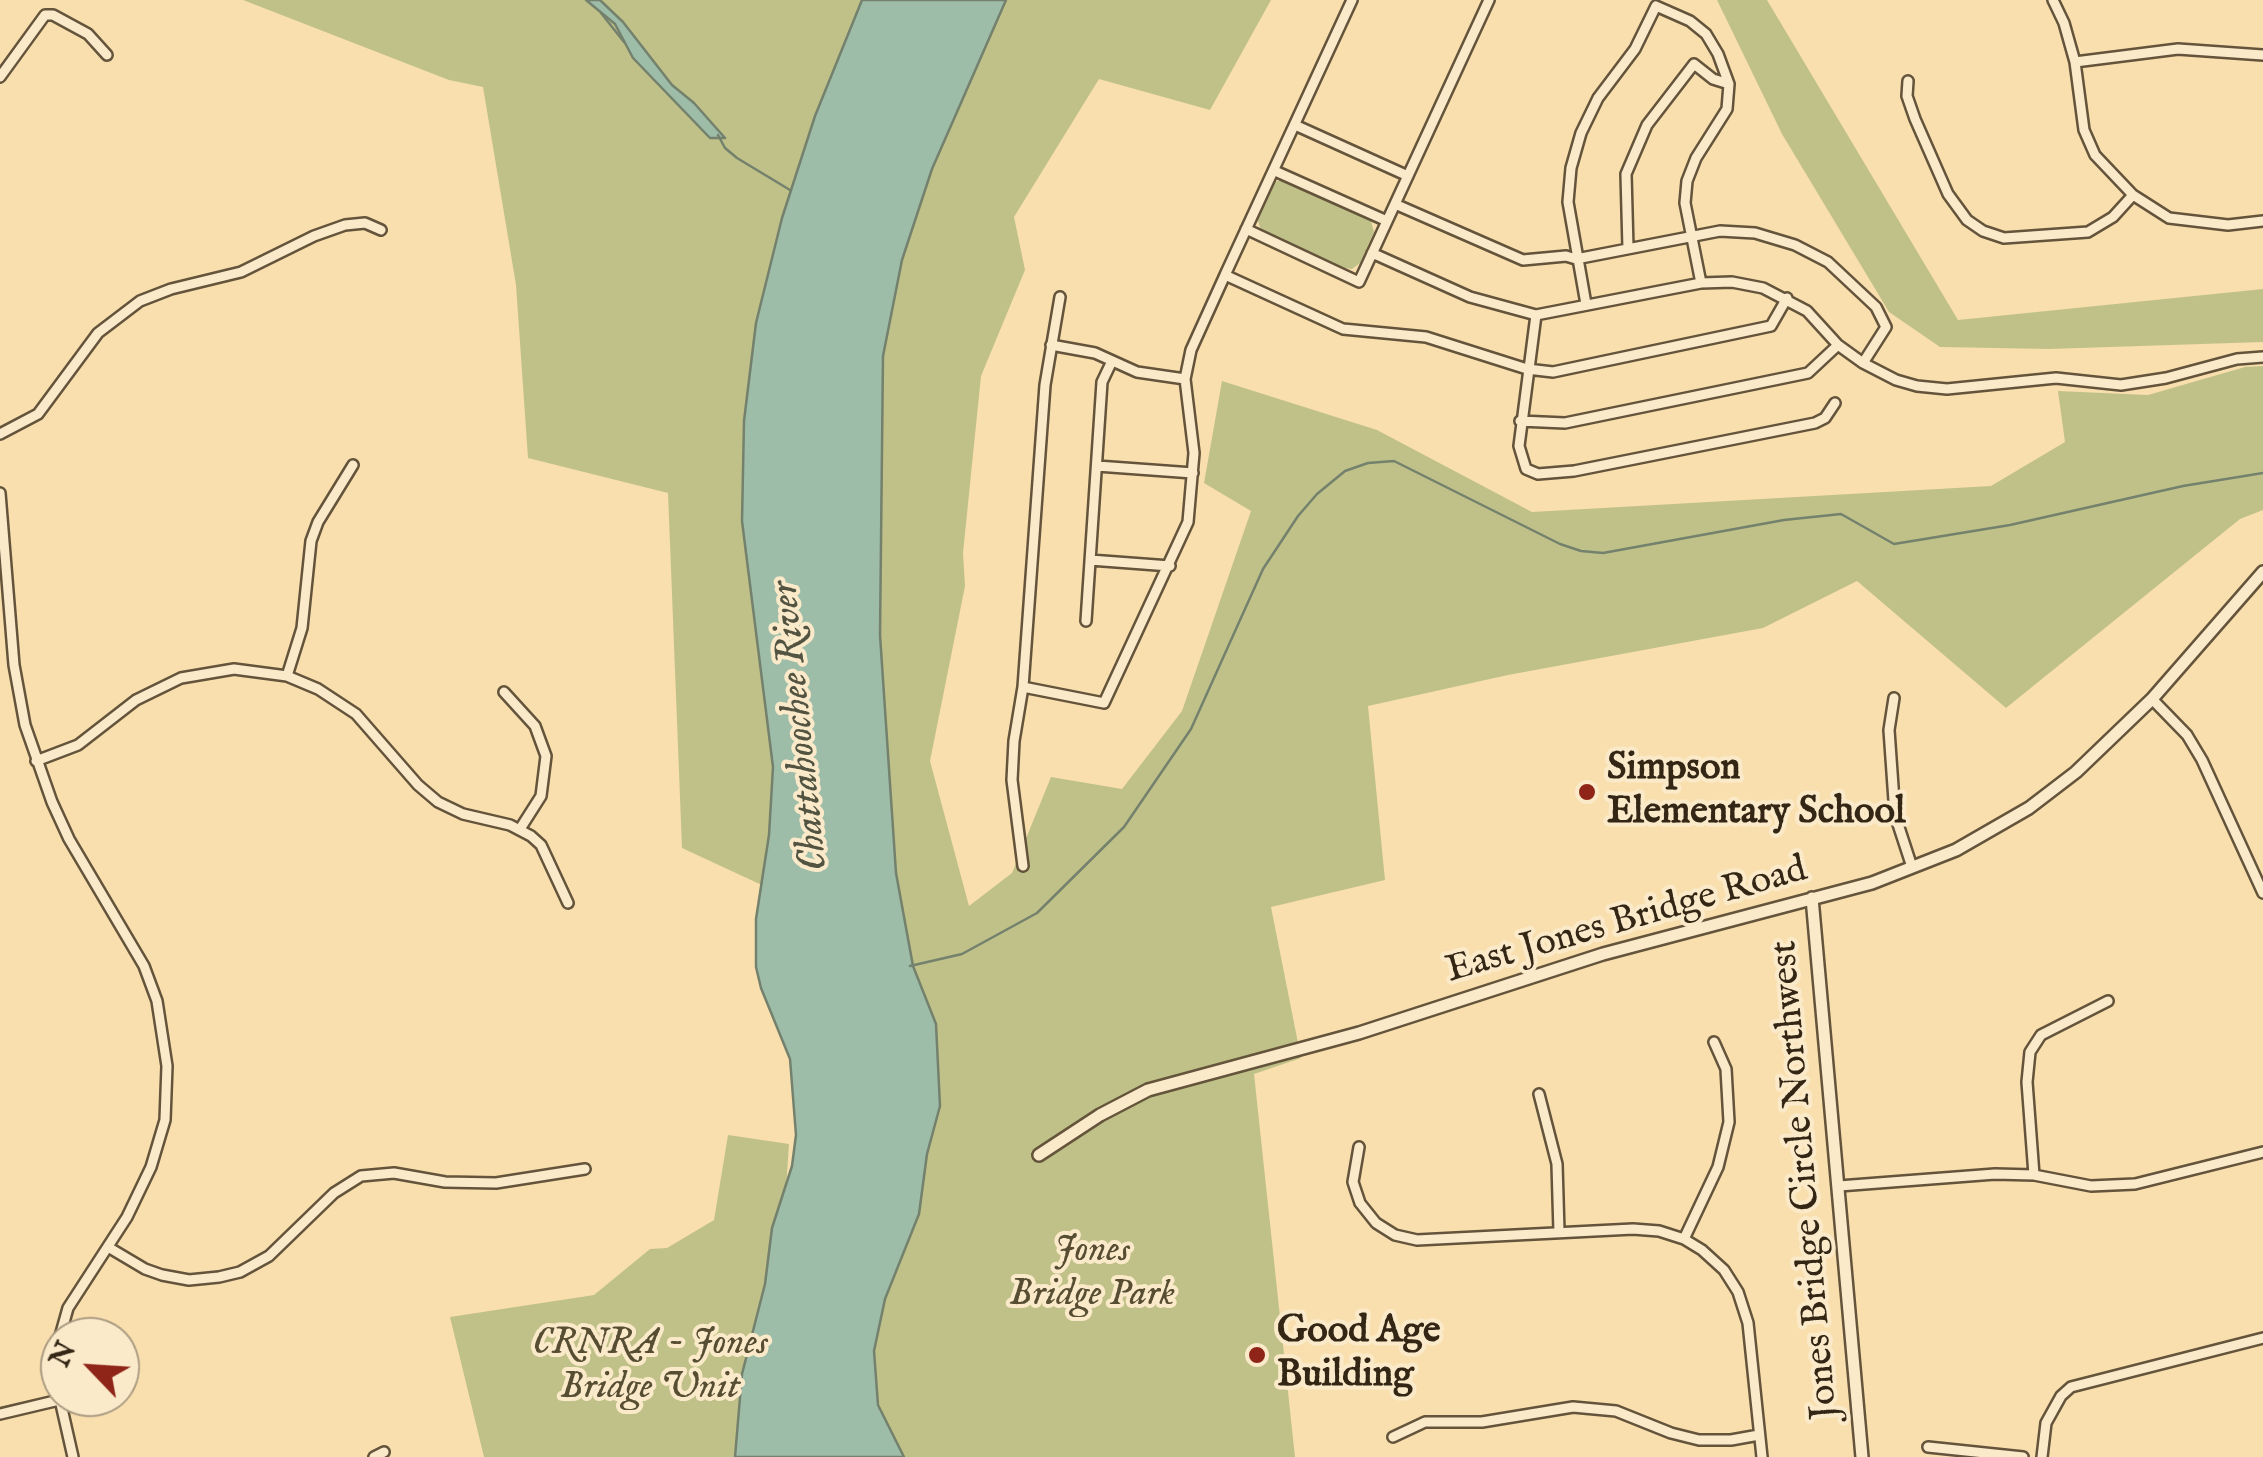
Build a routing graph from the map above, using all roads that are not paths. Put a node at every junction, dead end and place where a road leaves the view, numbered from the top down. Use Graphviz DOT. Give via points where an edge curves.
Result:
graph roads {
  1 [pos="1352,0"];
  2 [pos="1489,0"];
  3 [pos="1642,0"];
  4 [pos="2053,0"];
  5 [pos="1656,6"];
  6 [pos="107,54"];
  7 [pos="2263,55"];
  8 [pos="2075,62"];
  9 [pos="0,76"];
  10 [pos="1908,81"];
  11 [pos="1729,84"];
  12 [pos="1295,124"];
  13 [pos="1274,171"];
  14 [pos="1408,176"];
  15 [pos="2133,195"];
  16 [pos="1394,204"];
  17 [pos="1386,221"];
  18 [pos="2263,222"];
  19 [pos="1246,228"];
  20 [pos="382,230"];
  21 [pos="1690,235"];
  22 [pos="1628,248"];
  23 [pos="1372,253"];
  24 [pos="1576,259"];
  25 [pos="1226,275"];
  26 [pos="1701,283"];
  27 [pos="1060,297"];
  28 [pos="1787,298"];
  29 [pos="1586,304"];
  30 [pos="1536,316"];
  31 [pos="1052,345"];
  32 [pos="1838,345"];
  33 [pos="2263,357"];
  34 [pos="1112,361"];
  35 [pos="1862,363"];
  36 [pos="1527,369"];
  37 [pos="1185,379"];
  38 [pos="1835,403"];
  39 [pos="1520,421"];
  40 [pos="0,434"];
  41 [pos="353,465"];
  42 [pos="1097,466"];
  43 [pos="1193,474"];
  44 [pos="0,493"];
  45 [pos="1090,560"];
  46 [pos="1170,566"];
  47 [pos="2263,572"];
  48 [pos="1086,621"];
  49 [pos="287,676"];
  50 [pos="1023,687"];
  51 [pos="504,692"];
  52 [pos="1894,698"];
  53 [pos="2152,699"];
  54 [pos="36,761"];
  55 [pos="520,829"];
  56 [pos="1023,866"];
  57 [pos="1912,868"];
  58 [pos="2263,893"];
  59 [pos="1812,898"];
  60 [pos="568,903"];
  61 [pos="2108,1002"];
  62 [pos="1714,1042"];
  63 [pos="1539,1094"];
  64 [pos="1359,1147"];
  65 [pos="2263,1152"];
  66 [pos="1038,1155"];
  67 [pos="585,1169"];
  68 [pos="2034,1175"];
  69 [pos="1839,1186"];
  70 [pos="1558,1232"];
  71 [pos="1684,1238"];
  72 [pos="108,1247"];
  73 [pos="65,1317"];
  74 [pos="2263,1338"];
  75 [pos="40,1405"];
  76 [pos="0,1414"];
  77 [pos="63,1417"];
  78 [pos="1759,1435"];
  79 [pos="1393,1437"];
  80 [pos="1928,1447"];
  81 [pos="73,1457"];
  82 [pos="1762,1457"];
  83 [pos="1862,1457"];
  84 [pos="2022,1457"];
  85 [pos="2042,1457"];
  1 -- 12 [label="street"];
  2 -- 14 [label="street"];
  3 -- 5 [label="street"];
  4 -- 8 [label="street"];
  5 -- 11 [label="street" via="1706,34"];
  5 -- 24 [label="street" via="1581,133 1568,202"];
  6 -- 9 [label="street" via="88,34 45,15"];
  7 -- 8 [label="street" via="2178,49"];
  8 -- 15 [label="street" via="2078,101 2095,156"];
  10 -- 15 [label="street" via="1907,96 1948,194 1983,231 2004,238 2088,232"];
  11 -- 21 [label="street" via="1727,109 1687,181"];
  11 -- 22 [label="street" via="1694,64 1646,126 1626,174"];
  12 -- 13 [label="street"];
  12 -- 14 [label="street"];
  13 -- 17 [label="street"];
  13 -- 19 [label="street"];
  14 -- 16 [label="street"];
  15 -- 18 [label="street" via="2170,218 2228,226"];
  16 -- 17 [label="street"];
  16 -- 24 [label="street" via="1523,260"];
  17 -- 23 [label="street"];
  19 -- 23 [label="street" via="1359,282"];
  19 -- 25 [label="street"];
  20 -- 40 [label="street" via="365,223 345,226 240,272 140,301 98,332 38,414"];
  21 -- 22 [label="street"];
  21 -- 26 [label="street"];
  21 -- 35 [label="street" via="1755,232 1828,262 1876,308 1886,328"];
  22 -- 24 [label="street"];
  23 -- 30 [label="street" via="1470,298"];
  24 -- 29 [label="street"];
  25 -- 36 [label="street" via="1342,330 1426,337"];
  25 -- 37 [label="street" via="1191,350"];
  26 -- 28 [label="street" via="1732,282"];
  26 -- 29 [label="street"];
  27 -- 31 [label="street"];
  28 -- 32 [label="street"];
  28 -- 36 [label="street" via="1771,326 1752,332 1553,372"];
  29 -- 30 [label="street"];
  30 -- 36 [label="street"];
  31 -- 34 [label="street"];
  31 -- 50 [label="street"];
  32 -- 35 [label="street"];
  32 -- 39 [label="street" via="1808,373 1564,423"];
  33 -- 35 [label="street" via="2121,385 2056,378 1947,389 1906,383"];
  34 -- 37 [label="street"];
  34 -- 42 [label="street" via="1102,382"];
  36 -- 39 [label="street"];
  37 -- 43 [label="street"];
  38 -- 39 [label="street" via="1816,423 1538,474 1526,469"];
  41 -- 49 [label="street" via="311,541 302,628"];
  42 -- 43 [label="street"];
  42 -- 45 [label="street"];
  43 -- 46 [label="street" via="1188,522"];
  44 -- 54 [label="street" via="14,665"];
  45 -- 46 [label="street"];
  45 -- 48 [label="street"];
  46 -- 50 [label="street" via="1104,703"];
  47 -- 53 [label="street, East Jones Bridge Road"];
  49 -- 54 [label="street" via="234,669 181,678 136,700 78,746"];
  49 -- 55 [label="street" via="356,714 438,802"];
  50 -- 56 [label="street" via="1012,780"];
  51 -- 55 [label="street" via="535,726 546,756 542,796"];
  52 -- 57 [label="street" via="1888,730 1895,814"];
  53 -- 57 [label="street, East Jones Bridge Road" via="2028,808"];
  53 -- 58 [label="street" via="2202,760"];
  54 -- 72 [label="street" via="69,838 144,966 165,1038 160,1140 140,1194"];
  55 -- 60 [label="street" via="541,845"];
  57 -- 59 [label="street, East Jones Bridge Road"];
  59 -- 66 [label="street, East Jones Bridge Road" via="1148,1090"];
  59 -- 69 [label="street, Jones Bridge Circle Northwest"];
  61 -- 68 [label="street" via="2041,1034 2030,1052"];
  62 -- 71 [label="street" via="1726,1069 1729,1122 1718,1167"];
  63 -- 70 [label="street" via="1557,1164"];
  64 -- 70 [label="street" via="1353,1182 1360,1203 1395,1235 1417,1240"];
  65 -- 68 [label="street" via="2135,1184 2091,1186"];
  67 -- 72 [label="street" via="496,1183 361,1176 269,1256 219,1277 162,1275"];
  68 -- 69 [label="street"];
  69 -- 83 [label="street, Jones Bridge Circle Northwest"];
  70 -- 71 [label="street" via="1633,1229"];
  71 -- 78 [label="street" via="1724,1270 1738,1292 1748,1323"];
  72 -- 73 [label="street"];
  74 -- 85 [label="street" via="2071,1387 2046,1424"];
  75 -- 76 [label="street"];
  77 -- 81 [label="street"];
  78 -- 79 [label="street" via="1699,1440 1616,1411 1573,1407 1482,1422 1425,1422"];
  78 -- 82 [label="street"];
  80 -- 84 [label="street"];
}
